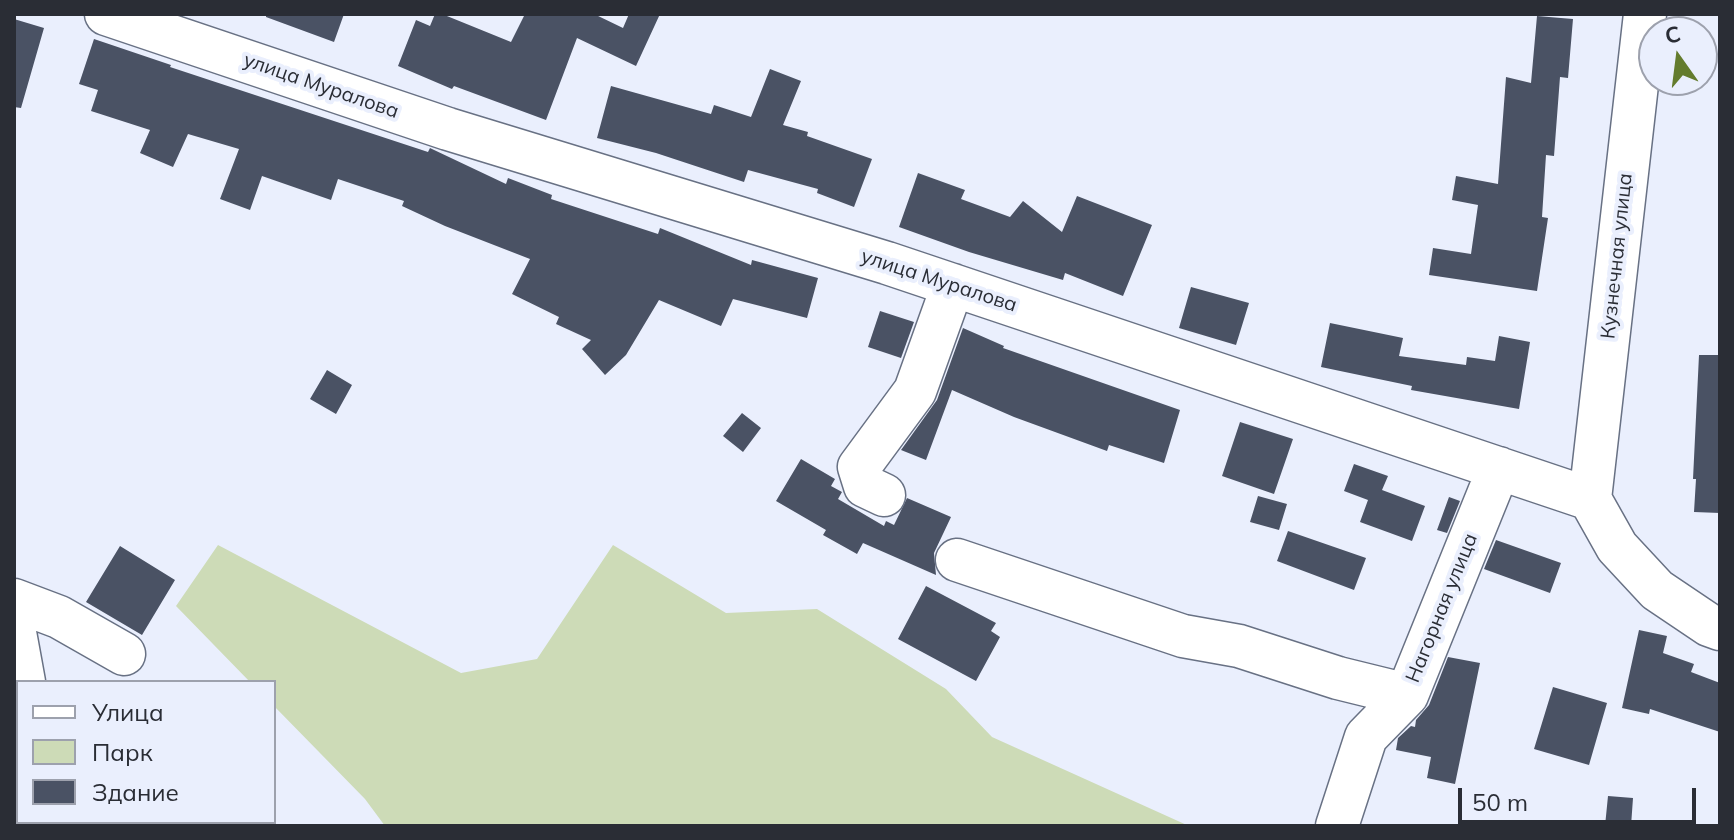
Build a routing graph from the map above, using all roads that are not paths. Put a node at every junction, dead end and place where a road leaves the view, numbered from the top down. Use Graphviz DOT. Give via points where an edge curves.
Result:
graph roads {
  1 [pos="106,14"];
  2 [pos="1645,14"];
  3 [pos="953,285"];
  4 [pos="1499,468"];
  5 [pos="884,495"];
  6 [pos="1590,499"];
  7 [pos="957,560"];
  8 [pos="14,600"];
  9 [pos="14,627"];
  10 [pos="1720,629"];
  11 [pos="124,654"];
  12 [pos="24,680"];
  13 [pos="1407,695"];
  14 [pos="1337,826"];
  1 -- 3 [label="street, улица Муралова" via="448,129"];
  2 -- 6 [label="street, Кузнечная улица"];
  3 -- 4 [label="street, улица Муралова"];
  3 -- 5 [label="street" via="915,391 859,467 865,486"];
  4 -- 6 [label="street, улица Муралова"];
  4 -- 13 [label="street, Нагорная улица"];
  6 -- 10 [label="street" via="1617,547 1657,590"];
  7 -- 13 [label="street" via="1183,636 1239,646"];
  8 -- 11 [label="street" via="59,617"];
  9 -- 12 [label="street"];
  13 -- 14 [label="street, Нагорная улица" via="1366,737"];
}
